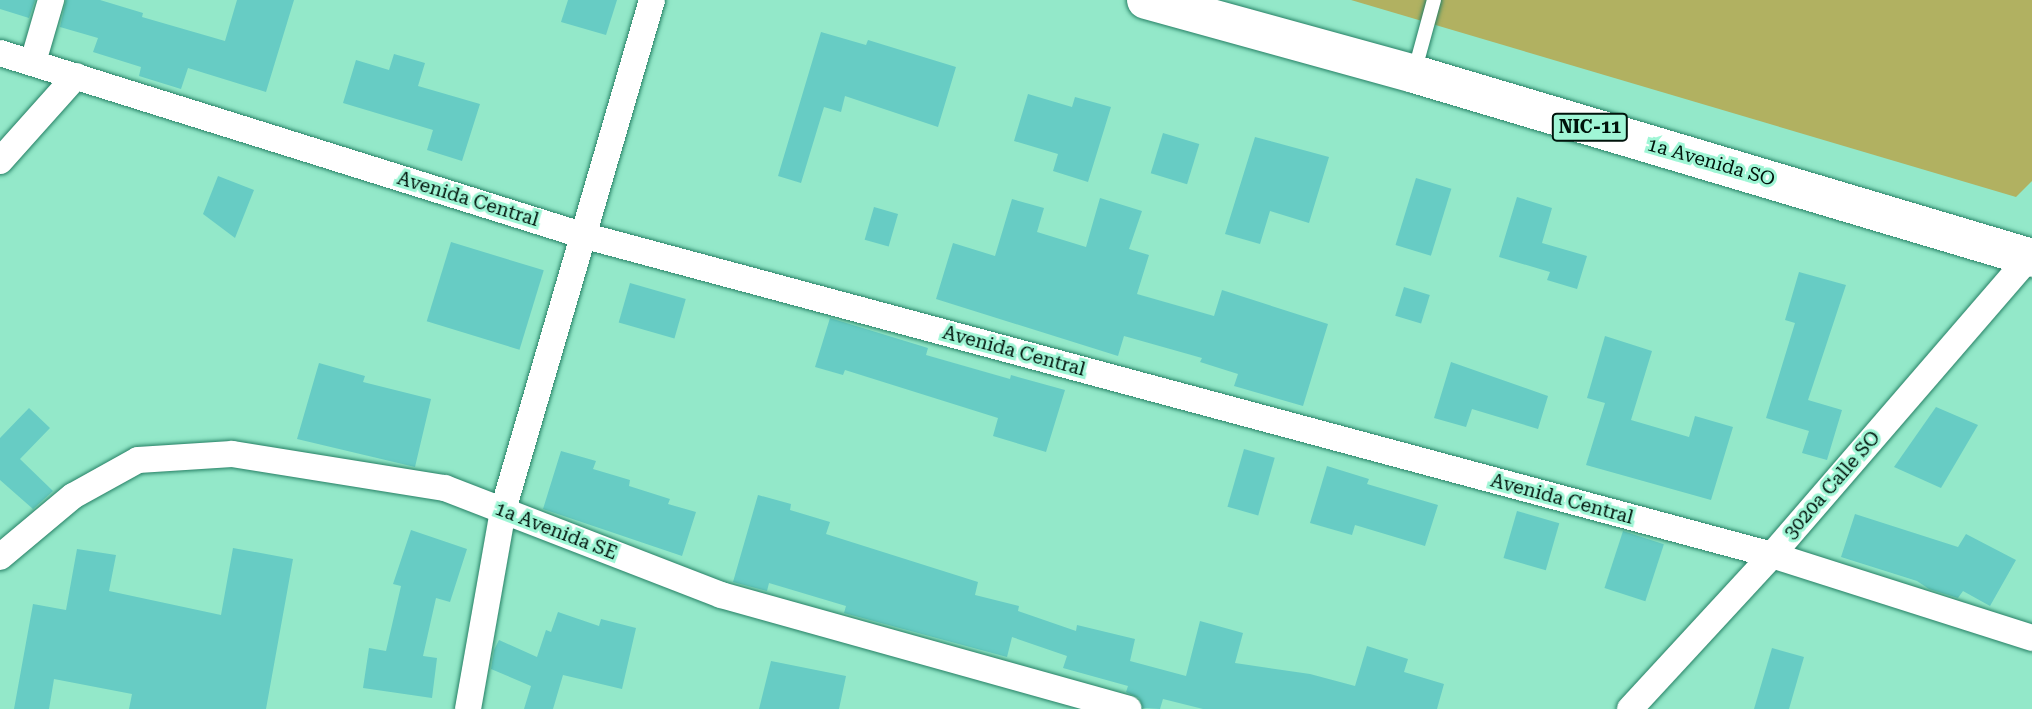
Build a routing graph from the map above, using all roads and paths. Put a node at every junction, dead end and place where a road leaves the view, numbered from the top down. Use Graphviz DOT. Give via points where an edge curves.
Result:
graph roads {
  1 [pos="51,0"];
  2 [pos="652,0"];
  3 [pos="1146,0"];
  4 [pos="1434,0"];
  5 [pos="0,53"];
  6 [pos="33,62"];
  7 [pos="1413,74"];
  8 [pos="76,76"];
  9 [pos="0,161"];
  10 [pos="582,235"];
  11 [pos="2030,257"];
  12 [pos="503,510"];
  13 [pos="1772,555"];
  14 [pos="0,557"];
  15 [pos="2032,638"];
  16 [pos="468,709"];
  17 [pos="1128,709"];
  18 [pos="1630,709"];
  1 -- 6 [label="street"];
  2 -- 10 [label="street"];
  3 -- 7 [label="highway, 1a Avenida SO / NIC-11"];
  4 -- 7 [label="lane"];
  5 -- 6 [label="street, Avenida Central"];
  6 -- 8 [label="street, Avenida Central"];
  7 -- 11 [label="highway, 1a Avenida SO / NIC-11"];
  8 -- 9 [label="street"];
  8 -- 10 [label="street, Avenida Central"];
  10 -- 12 [label="street"];
  10 -- 13 [label="street, Avenida Central"];
  11 -- 13 [label="street, 3020a Calle SO"];
  12 -- 14 [label="street, 1a Avenida SE" via="445,488 232,454 138,460 73,496"];
  12 -- 16 [label="street"];
  12 -- 17 [label="street, 1a Avenida SE" via="720,595"];
  13 -- 15 [label="street, Avenida Central"];
  13 -- 18 [label="street, 3020a Calle SO"];
}
